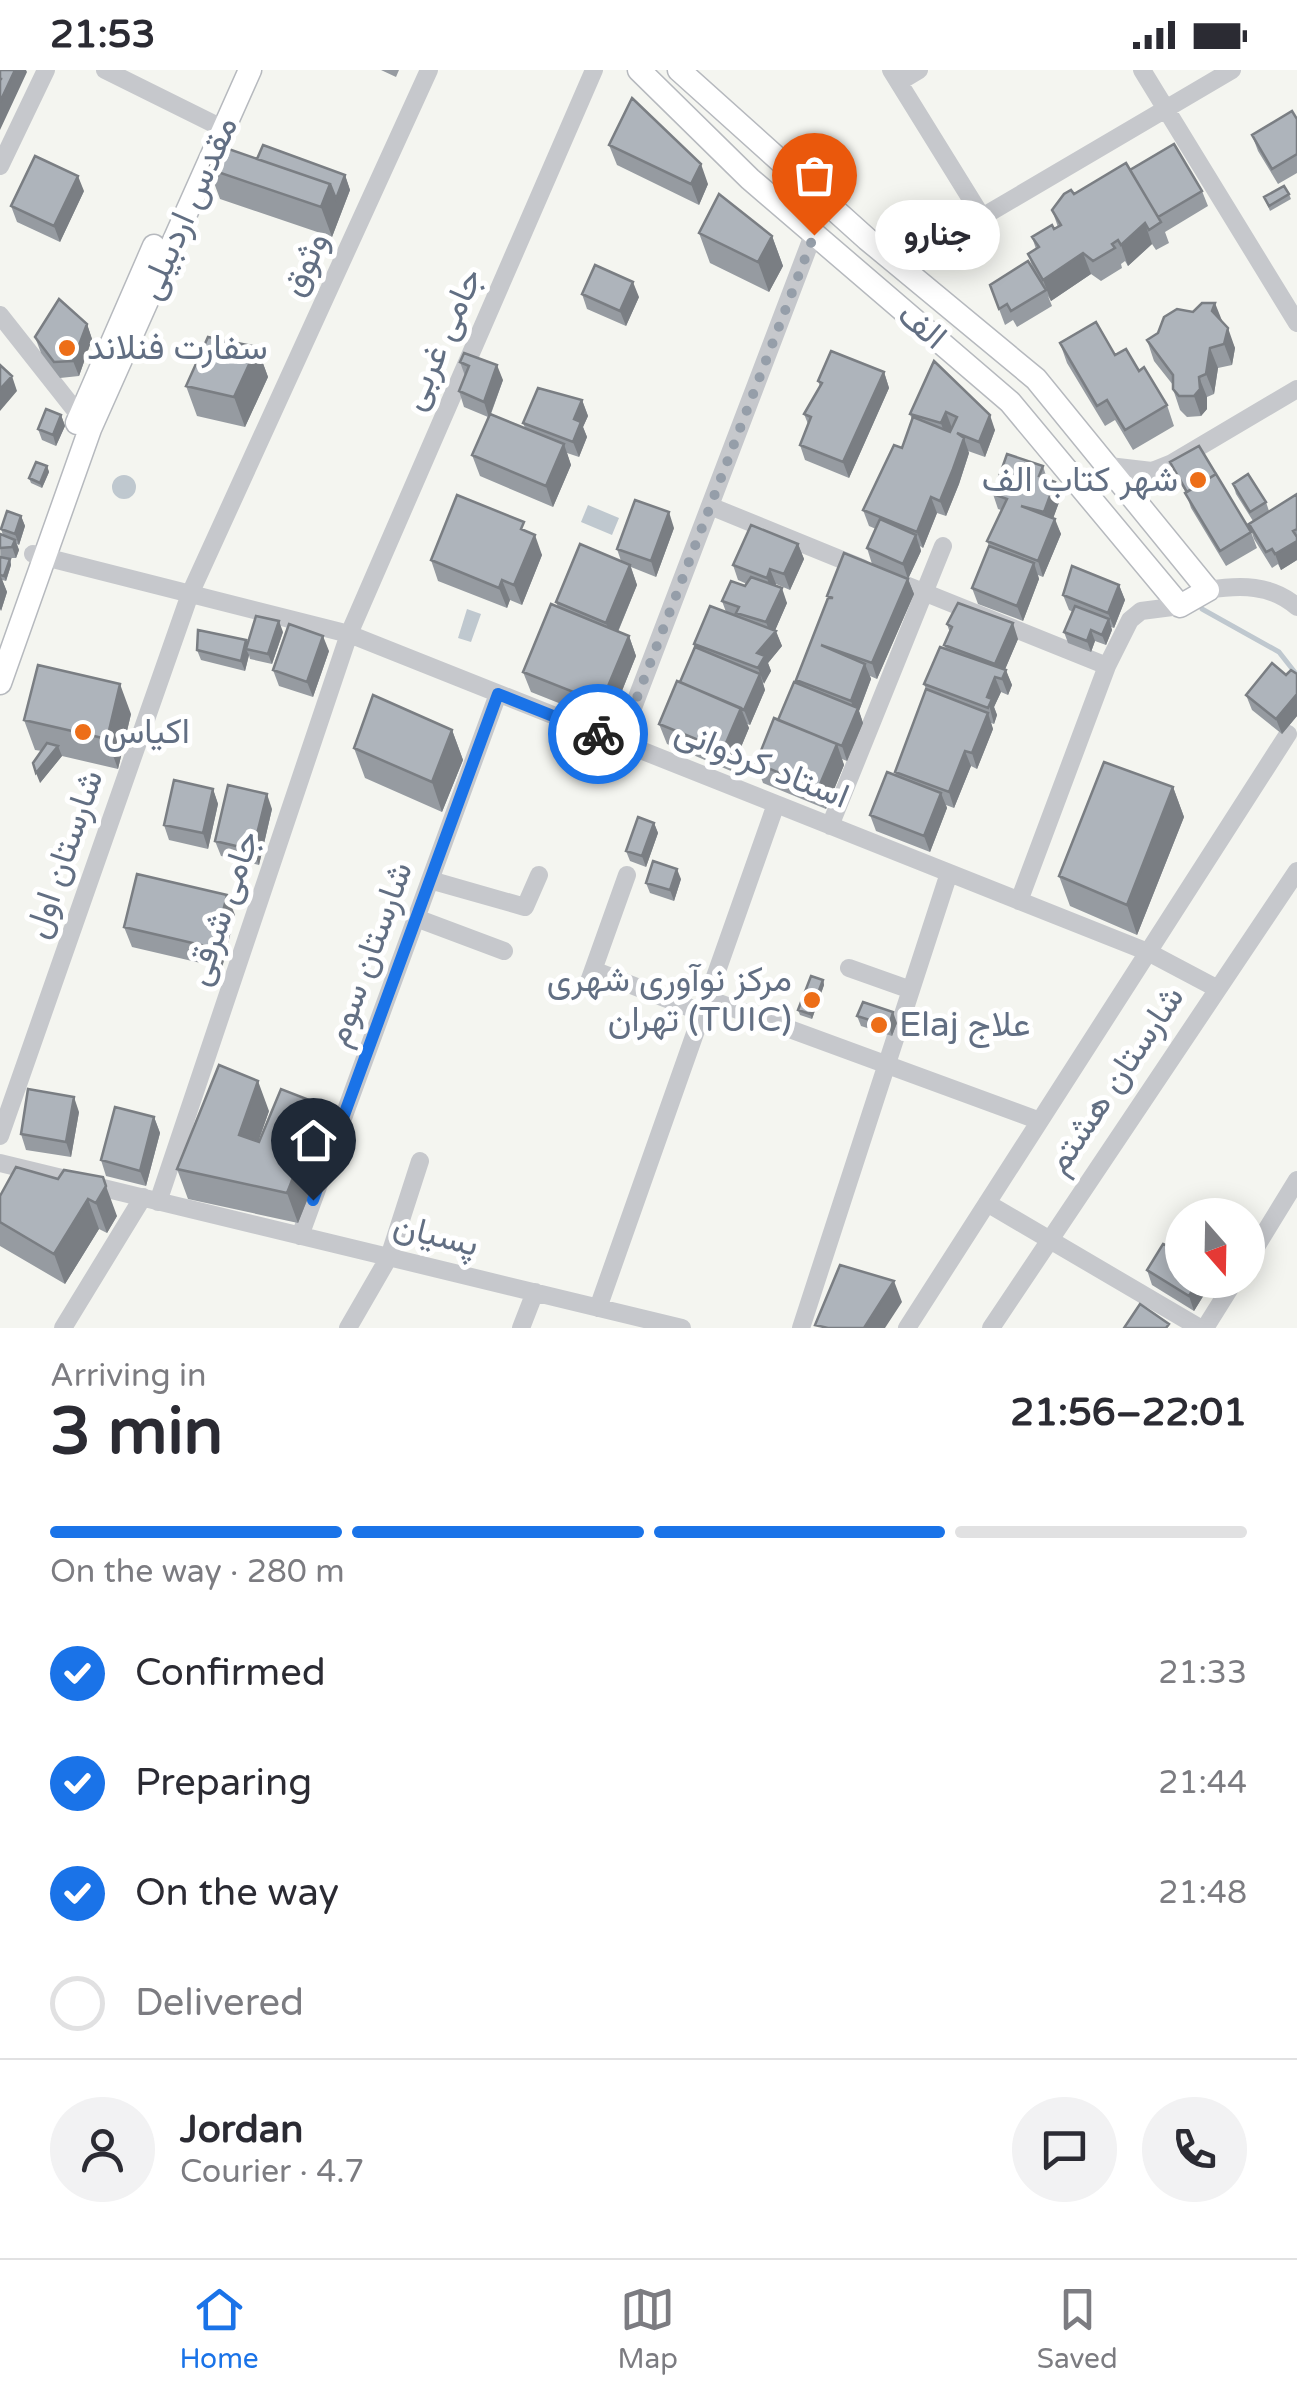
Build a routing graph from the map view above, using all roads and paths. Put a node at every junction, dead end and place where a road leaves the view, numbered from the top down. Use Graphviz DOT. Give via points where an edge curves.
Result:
graph roads {
  1 [pos="46,70"];
  2 [pos="105,70"];
  3 [pos="234,70"];
  4 [pos="250,70"];
  5 [pos="429,70"];
  6 [pos="594,70"];
  7 [pos="639,70"];
  8 [pos="679,70"];
  9 [pos="919,70"];
  10 [pos="1142,70"];
  11 [pos="1232,70"];
  12 [pos="895,76"];
  13 [pos="1168,111"];
  14 [pos="216,125"];
  15 [pos="0,166"];
  16 [pos="972,203"];
  17 [pos="814,235"];
  18 [pos="909,241"];
  19 [pos="0,315"];
  20 [pos="1297,323"];
  21 [pos="1297,388"];
  22 [pos="85,422"];
  23 [pos="1108,466"];
  24 [pos="710,506"];
  25 [pos="943,546"];
  26 [pos="39,556"];
  27 [pos="1208,590"];
  28 [pos="924,592"];
  29 [pos="190,594"];
  30 [pos="1180,606"];
  31 [pos="1297,607"];
  32 [pos="349,634"];
  33 [pos="2,661"];
  34 [pos="1107,666"];
  35 [pos="498,694"];
  36 [pos="1288,734"];
  37 [pos="620,742"];
  38 [pos="776,804"];
  39 [pos="830,826"];
  40 [pos="1297,870"];
  41 [pos="949,873"];
  42 [pos="627,875"];
  43 [pos="539,876"];
  44 [pos="430,880"];
  45 [pos="1019,901"];
  46 [pos="416,918"];
  47 [pos="504,951"];
  48 [pos="1148,952"];
  49 [pos="850,968"];
  50 [pos="1216,988"];
  51 [pos="911,990"];
  52 [pos="705,1006"];
  53 [pos="886,1064"];
  54 [pos="1040,1121"];
  55 [pos="0,1136"];
  56 [pos="420,1162"];
  57 [pos="0,1164"];
  58 [pos="1297,1180"];
  59 [pos="151,1200"];
  60 [pos="988,1203"];
  61 [pos="1265,1232"];
  62 [pos="300,1236"];
  63 [pos="1046,1240"];
  64 [pos="389,1257"];
  65 [pos="535,1292"];
  66 [pos="1223,1298"];
  67 [pos="598,1308"];
  68 [pos="676,1327"];
  69 [pos="63,1328"];
  70 [pos="348,1328"];
  71 [pos="521,1328"];
  72 [pos="801,1328"];
  73 [pos="907,1328"];
  74 [pos="991,1328"];
  75 [pos="1202,1328"];
  1 -- 15 [label="street"];
  2 -- 14 [label="street"];
  3 -- 14 [label="main road, مقدس اردبیلی"];
  4 -- 14 [label="main road, مقدس اردبیلی"];
  5 -- 29 [label="street, وثوق"];
  6 -- 32 [label="street, جامی غربی"];
  7 -- 17 [label="main road, الف"];
  8 -- 23 [label="main road, الف" via="866,239 1036,378"];
  9 -- 12 [label="street"];
  10 -- 13 [label="street"];
  11 -- 13 [label="street"];
  12 -- 16 [label="street"];
  13 -- 16 [label="street" via="988,217"];
  13 -- 20 [label="street"];
  14 -- 22 [label="main road, مقدس اردبیلی"];
  16 -- 18 [label="street"];
  17 -- 24 [label="street"];
  17 -- 30 [label="main road, الف" via="1010,402"];
  19 -- 22 [label="street"];
  21 -- 23 [label="street" via="1172,463 1152,471"];
  22 -- 26 [label="main road, مقدس اردبیلی"];
  23 -- 27 [label="main road, الف"];
  24 -- 28 [label="street"];
  24 -- 37 [label="street"];
  25 -- 28 [label="street"];
  26 -- 29 [label="street, استاد کردوانی"];
  26 -- 33 [label="main road, مقدس اردبیلی"];
  27 -- 30 [label="main road"];
  27 -- 31 [label="street" via="1266,590"];
  28 -- 34 [label="street"];
  28 -- 39 [label="street"];
  29 -- 32 [label="street, استاد کردوانی"];
  29 -- 55 [label="street, شارستان اول"];
  30 -- 34 [label="street" via="1141,611 1130,620"];
  32 -- 35 [label="street, استاد کردوانی"];
  32 -- 59 [label="street, جامی شرقی"];
  34 -- 45 [label="street"];
  35 -- 37 [label="street, استاد کردوانی"];
  35 -- 44 [label="street, شارستان سوم"];
  36 -- 48 [label="street"];
  37 -- 38 [label="street, استاد کردوانی"];
  38 -- 39 [label="street, استاد کردوانی"];
  38 -- 52 [label="street"];
  39 -- 41 [label="street, استاد کردوانی"];
  40 -- 50 [label="street, شارستان هشتم"];
  41 -- 45 [label="street, استاد کردوانی"];
  41 -- 51 [label="street"];
  42 -- 52 [label="street" via="590,979"];
  43 -- 44 [label="street" via="524,907"];
  44 -- 46 [label="street, شارستان سوم"];
  45 -- 48 [label="street, استاد کردوانی"];
  46 -- 47 [label="street"];
  46 -- 62 [label="street, شارستان سوم"];
  48 -- 50 [label="street, استاد کردوانی"];
  48 -- 54 [label="street"];
  49 -- 51 [label="street"];
  50 -- 63 [label="street, شارستان هشتم"];
  51 -- 53 [label="street"];
  52 -- 53 [label="street"];
  52 -- 67 [label="street"];
  53 -- 54 [label="street"];
  53 -- 72 [label="street"];
  54 -- 60 [label="street"];
  56 -- 64 [label="street"];
  57 -- 59 [label="street, پسیان"];
  58 -- 61 [label="street"];
  59 -- 62 [label="street, پسیان"];
  59 -- 69 [label="street, جامی شرقی"];
  60 -- 63 [label="street"];
  60 -- 73 [label="street"];
  62 -- 64 [label="street, پسیان"];
  63 -- 74 [label="street, شارستان هشتم"];
  63 -- 75 [label="street"];
  64 -- 65 [label="street, پسیان"];
  64 -- 70 [label="street"];
  65 -- 67 [label="street, پسیان"];
  65 -- 71 [label="street"];
  66 -- 75 [label="street"];
  67 -- 68 [label="street, پسیان"];
}
